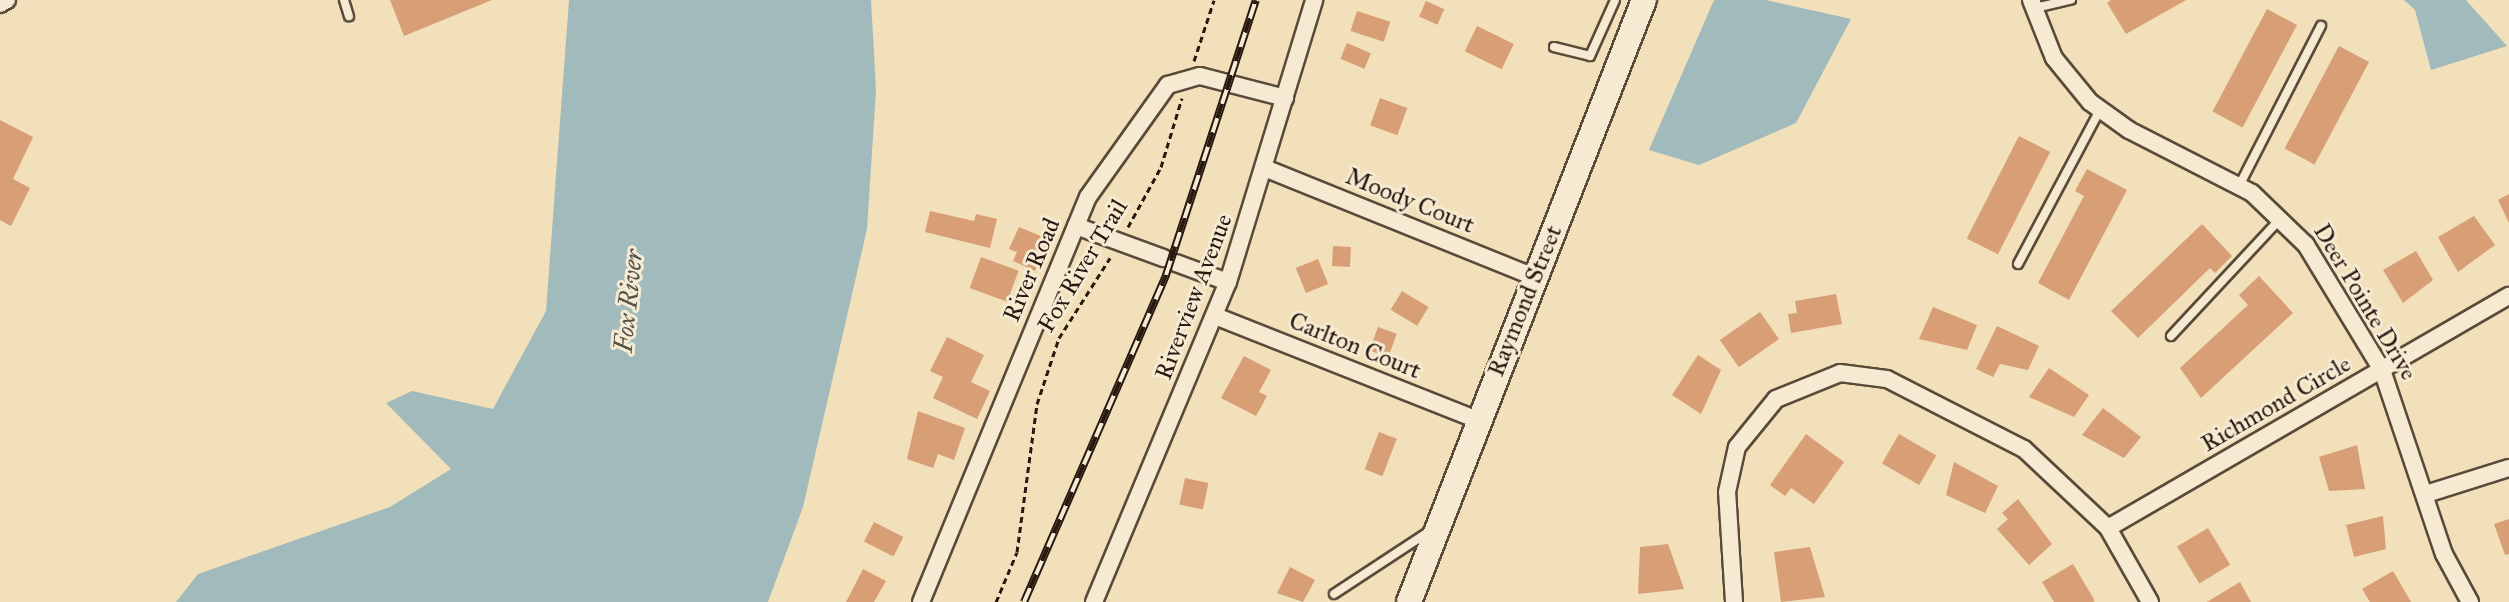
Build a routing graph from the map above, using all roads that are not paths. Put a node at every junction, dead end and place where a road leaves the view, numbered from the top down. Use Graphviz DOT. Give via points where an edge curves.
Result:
graph roads {
  1 [pos="7,0"];
  2 [pos="344,0"];
  3 [pos="1314,0"];
  4 [pos="1615,0"];
  5 [pos="1644,0"];
  6 [pos="2071,0"];
  7 [pos="0,4"];
  8 [pos="2033,4"];
  9 [pos="349,16"];
  10 [pos="2321,26"];
  11 [pos="1554,47"];
  12 [pos="1285,98"];
  13 [pos="2100,110"];
  14 [pos="1267,169"];
  15 [pos="2239,186"];
  16 [pos="2282,217"];
  17 [pos="1076,226"];
  18 [pos="2018,264"];
  19 [pos="1534,277"];
  20 [pos="1228,282"];
  21 [pos="2509,296"];
  22 [pos="1215,316"];
  23 [pos="2171,336"];
  24 [pos="2382,370"];
  25 [pos="1478,420"];
  26 [pos="2509,468"];
  27 [pos="2426,494"];
  28 [pos="1437,527"];
  29 [pos="2108,528"];
  30 [pos="1334,594"];
  31 [pos="921,602"];
  32 [pos="1094,602"];
  33 [pos="1409,602"];
  34 [pos="1734,602"];
  35 [pos="2150,602"];
  36 [pos="2470,602"];
  1 -- 7 [label="street"];
  2 -- 9 [label="lane"];
  3 -- 12 [label="street, Riverview Avenue"];
  4 -- 11 [label="lane" via="1590,56"];
  5 -- 19 [label="street, Raymond Street"];
  6 -- 8 [label="lane"];
  8 -- 13 [label="street, Deer Pointe Drive" via="2066,75"];
  10 -- 15 [label="lane"];
  12 -- 14 [label="street, Riverview Avenue"];
  12 -- 17 [label="street, River Road" via="1189,76 1168,85 1088,197"];
  13 -- 15 [label="street, Deer Pointe Drive"];
  13 -- 18 [label="lane"];
  14 -- 19 [label="street, Moody Court"];
  14 -- 20 [label="street, Riverview Avenue"];
  15 -- 16 [label="street, Deer Pointe Drive"];
  16 -- 23 [label="lane"];
  16 -- 24 [label="street, Deer Pointe Drive" via="2315,257"];
  17 -- 20 [label="street"];
  17 -- 31 [label="street, River Road"];
  19 -- 25 [label="street, Raymond Street"];
  20 -- 22 [label="street, Riverview Avenue"];
  21 -- 24 [label="street, Richmond Circle"];
  22 -- 25 [label="street, Carlton Court"];
  22 -- 32 [label="street, Riverview Avenue"];
  24 -- 27 [label="street, Deer Pointe Drive"];
  24 -- 29 [label="street, Richmond Circle"];
  25 -- 28 [label="street, Raymond Street"];
  26 -- 27 [label="street"];
  27 -- 36 [label="street, Deer Pointe Drive" via="2444,554"];
  28 -- 30 [label="lane"];
  28 -- 33 [label="street, Raymond Street"];
  29 -- 34 [label="street" via="2072,488 2000,434 1887,379 1840,373 1816,378 1776,399 1737,447 1727,492"];
  29 -- 35 [label="street"];
}
